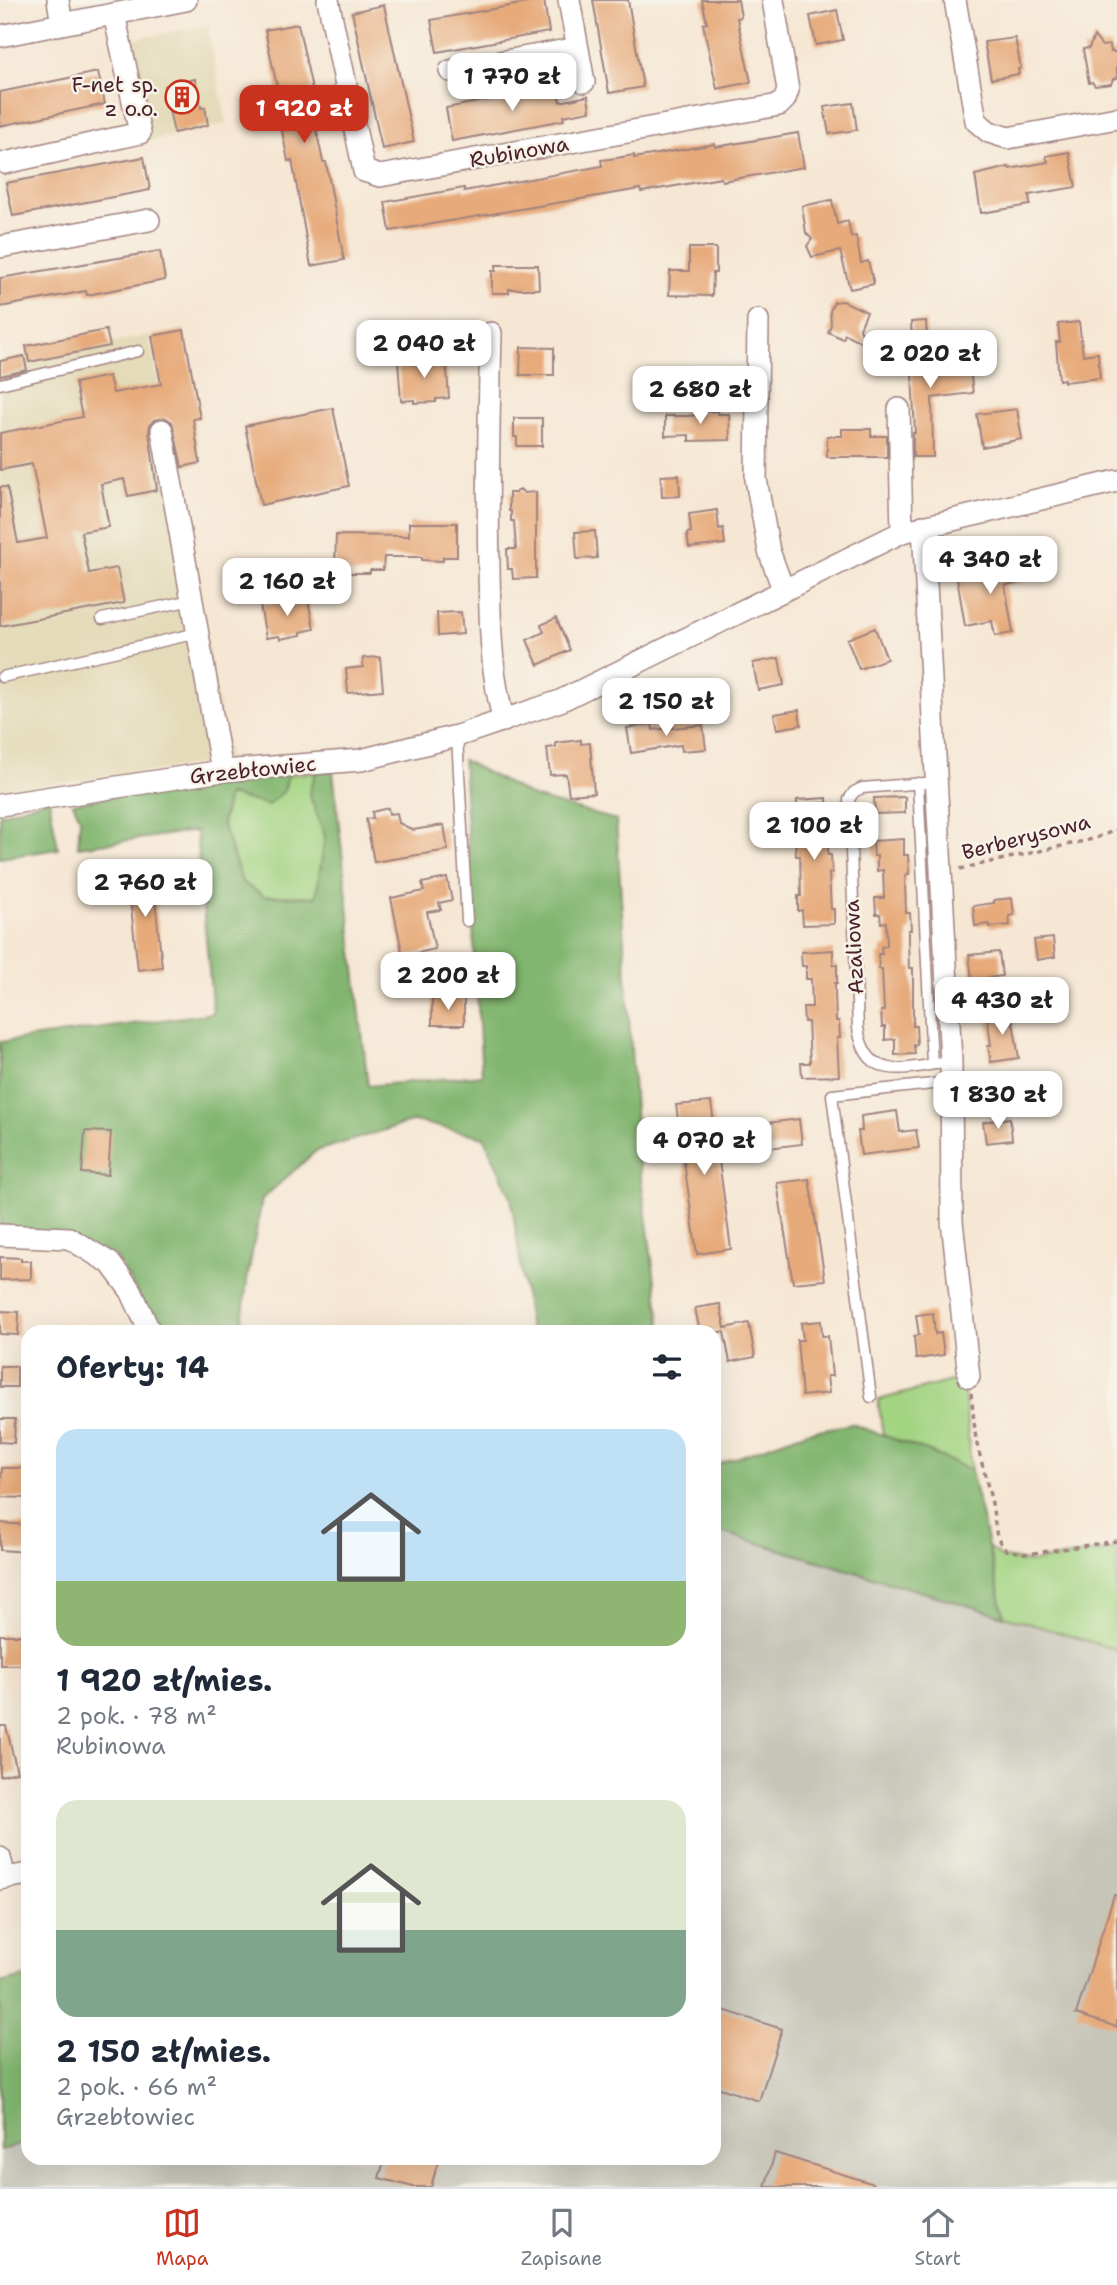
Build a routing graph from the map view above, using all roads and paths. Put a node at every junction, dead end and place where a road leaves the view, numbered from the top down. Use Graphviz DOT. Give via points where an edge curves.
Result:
graph roads {
  1 [pos="58,0"];
  2 [pos="186,0"];
  3 [pos="328,0"];
  4 [pos="569,0"];
  5 [pos="773,0"];
  6 [pos="955,0"];
  7 [pos="114,14"];
  8 [pos="62,24"];
  9 [pos="0,36"];
  10 [pos="578,48"];
  11 [pos="450,71"];
  12 [pos="584,82"];
  13 [pos="1117,118"];
  14 [pos="5,163"];
  15 [pos="149,220"];
  16 [pos="0,247"];
  17 [pos="758,320"];
  18 [pos="491,333"];
  19 [pos="138,351"];
  20 [pos="0,384"];
  21 [pos="898,409"];
  22 [pos="162,430"];
  23 [pos="1117,481"];
  24 [pos="923,526"];
  25 [pos="902,532"];
  26 [pos="783,589"];
  27 [pos="192,600"];
  28 [pos="102,619"];
  29 [pos="198,633"];
  30 [pos="2,677"];
  31 [pos="504,721"];
  32 [pos="457,736"];
  33 [pos="222,771"];
  34 [pos="928,782"];
  35 [pos="0,806"];
  36 [pos="1117,830"];
  37 [pos="941,874"];
  38 [pos="467,921"];
  39 [pos="945,1069"];
  40 [pos="0,1235"];
  41 [pos="147,1325"];
  42 [pos="969,1377"];
  43 [pos="871,1397"];
  44 [pos="1117,1541"];
  45 [pos="2,1872"];
  46 [pos="21,1873"];
  1 -- 8 [label="street"];
  2 -- 7 [label="street"];
  3 -- 5 [label="street, Rubinowa" via="364,171 380,176 779,105 788,90"];
  4 -- 10 [label="street"];
  6 -- 13 [label="street" via="976,121 989,132 1008,138"];
  7 -- 8 [label="street"];
  7 -- 14 [label="street" via="140,134"];
  8 -- 9 [label="street"];
  10 -- 11 [label="street"];
  10 -- 12 [label="street"];
  15 -- 16 [label="street"];
  17 -- 26 [label="street" via="757,479 769,551"];
  18 -- 31 [label="street" via="489,606 496,695"];
  19 -- 20 [label="lane"];
  21 -- 25 [label="street"];
  22 -- 27 [label="street"];
  23 -- 24 [label="street, Grzebłowiec"];
  24 -- 25 [label="street, Grzebłowiec"];
  24 -- 34 [label="street"];
  25 -- 26 [label="street, Grzebłowiec"];
  26 -- 31 [label="street, Grzebłowiec" via="560,701"];
  27 -- 28 [label="lane"];
  27 -- 29 [label="street"];
  29 -- 30 [label="lane"];
  29 -- 33 [label="street"];
  31 -- 32 [label="street, Grzebłowiec"];
  32 -- 33 [label="street, Grzebłowiec" via="361,760"];
  32 -- 38 [label="lane"];
  33 -- 35 [label="street, Grzebłowiec"];
  34 -- 37 [label="street"];
  34 -- 39 [label="lane"];
  34 -- 39 [label="lane, Azaliowa" via="862,788 849,799 857,1000 864,1054 890,1069"];
  36 -- 37 [label="path, Berberysowa"];
  37 -- 39 [label="street"];
  39 -- 42 [label="street" via="952,1221"];
  39 -- 43 [label="lane" via="832,1096"];
  40 -- 41 [label="street" via="69,1238 110,1263 131,1291"];
  42 -- 44 [label="path" via="976,1440 997,1538 1006,1550 1028,1554"];
  45 -- 46 [label="street"];
}
